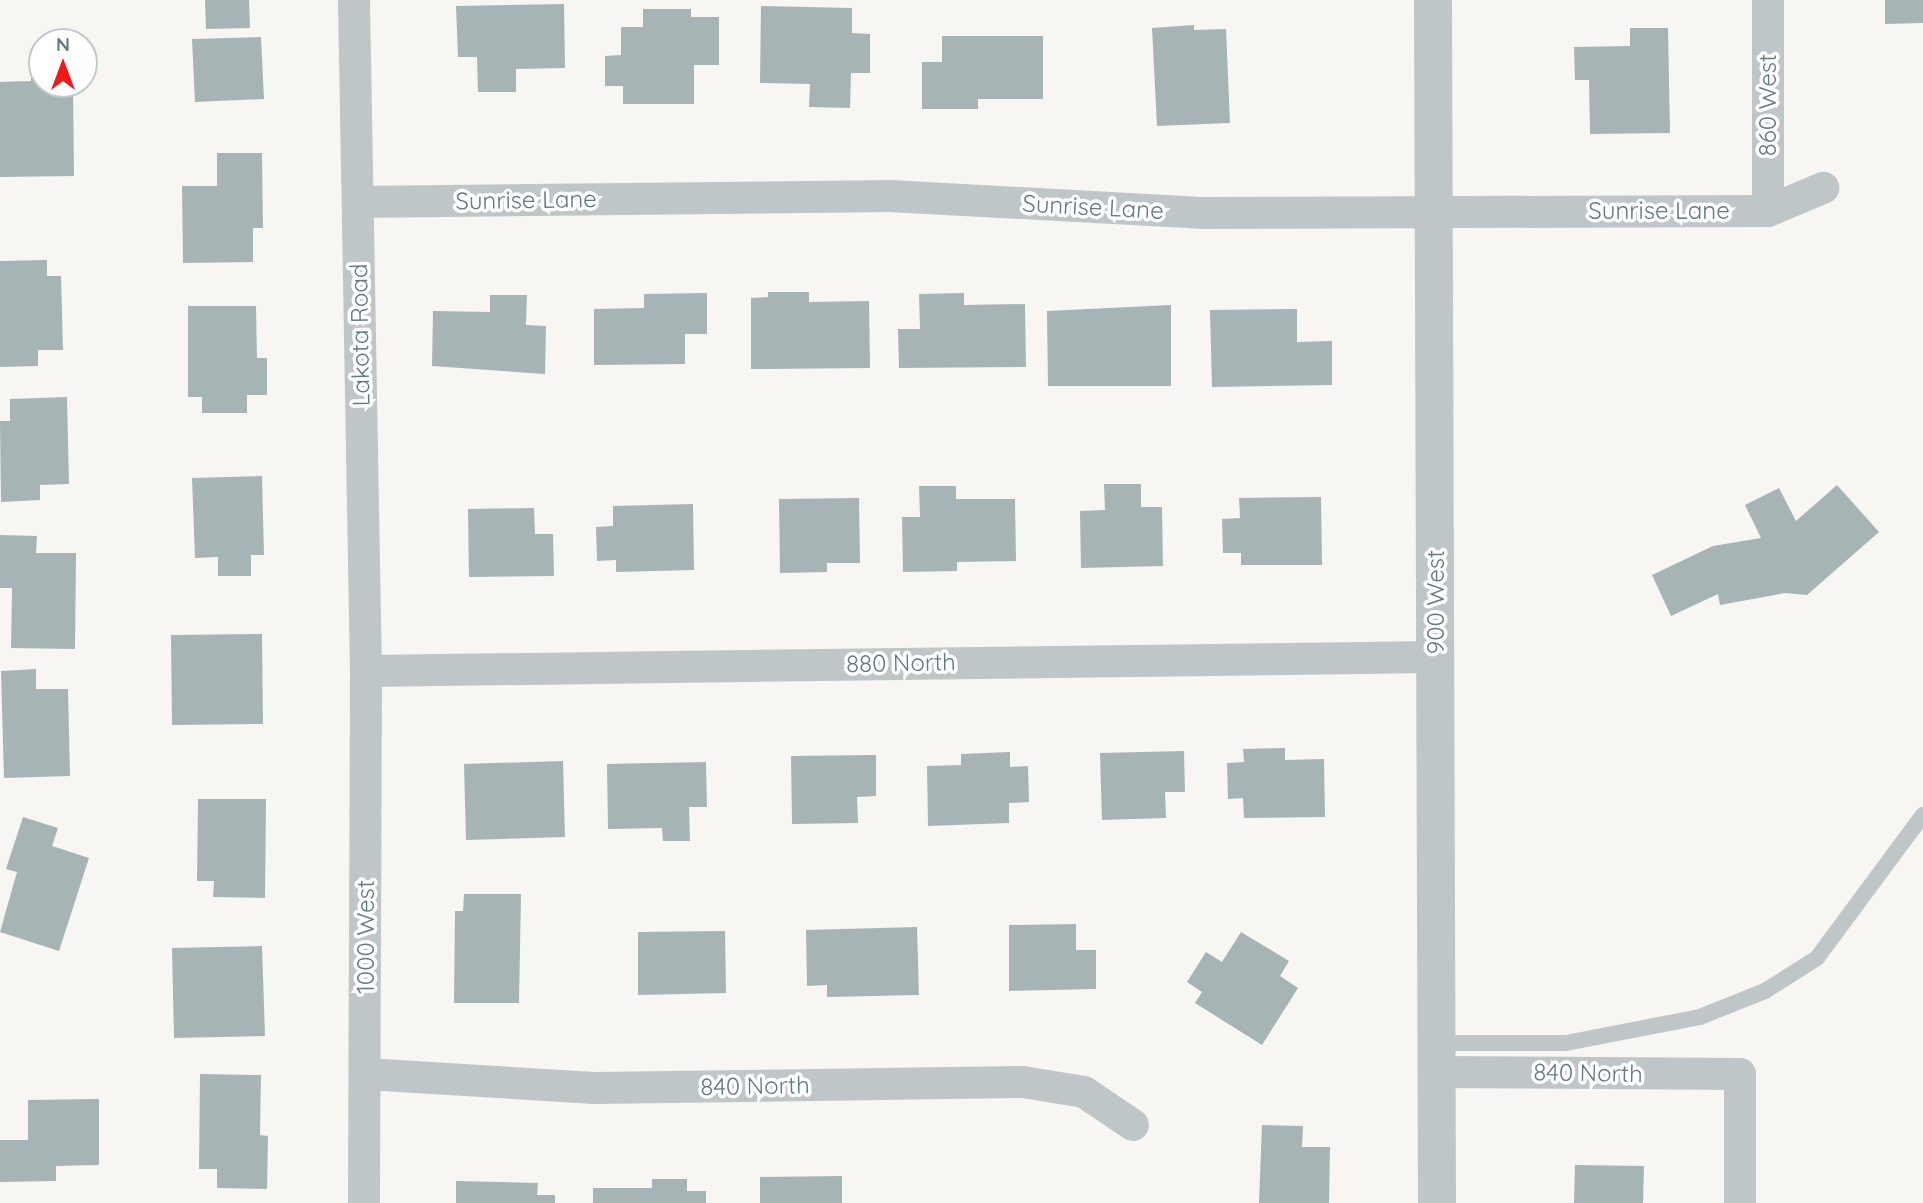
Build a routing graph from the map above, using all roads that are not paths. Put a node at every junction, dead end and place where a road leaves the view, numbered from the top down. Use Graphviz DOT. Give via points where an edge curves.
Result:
graph roads {
  1 [pos="354,0"];
  2 [pos="1433,0"];
  3 [pos="1768,0"];
  4 [pos="1823,188"];
  5 [pos="358,202"];
  6 [pos="1434,211"];
  7 [pos="1768,211"];
  8 [pos="1436,657"];
  9 [pos="366,671"];
  10 [pos="1923,814"];
  11 [pos="1437,1057"];
  12 [pos="366,1074"];
  13 [pos="1133,1125"];
  14 [pos="364,1203"];
  15 [pos="1437,1203"];
  16 [pos="1740,1203"];
  1 -- 5 [label="street, Lakota Road"];
  2 -- 6 [label="street, 900 West"];
  3 -- 7 [label="street, 860 West"];
  4 -- 7 [label="street, Sunrise Lane"];
  5 -- 6 [label="street, Sunrise Lane" via="890,197 1202,213"];
  5 -- 9 [label="street, Lakota Road"];
  6 -- 7 [label="street, Sunrise Lane"];
  6 -- 8 [label="street, 900 West"];
  8 -- 9 [label="street, 880 North"];
  8 -- 11 [label="street, 900 West"];
  9 -- 12 [label="street, 1000 West"];
  10 -- 11 [label="lane" via="1816,958 1765,991 1700,1017 1566,1043"];
  11 -- 15 [label="street, 900 West"];
  11 -- 16 [label="street, 840 North" via="1740,1074"];
  12 -- 13 [label="street, 840 North" via="595,1088 1023,1082 1084,1092"];
  12 -- 14 [label="street, 1000 West"];
}
